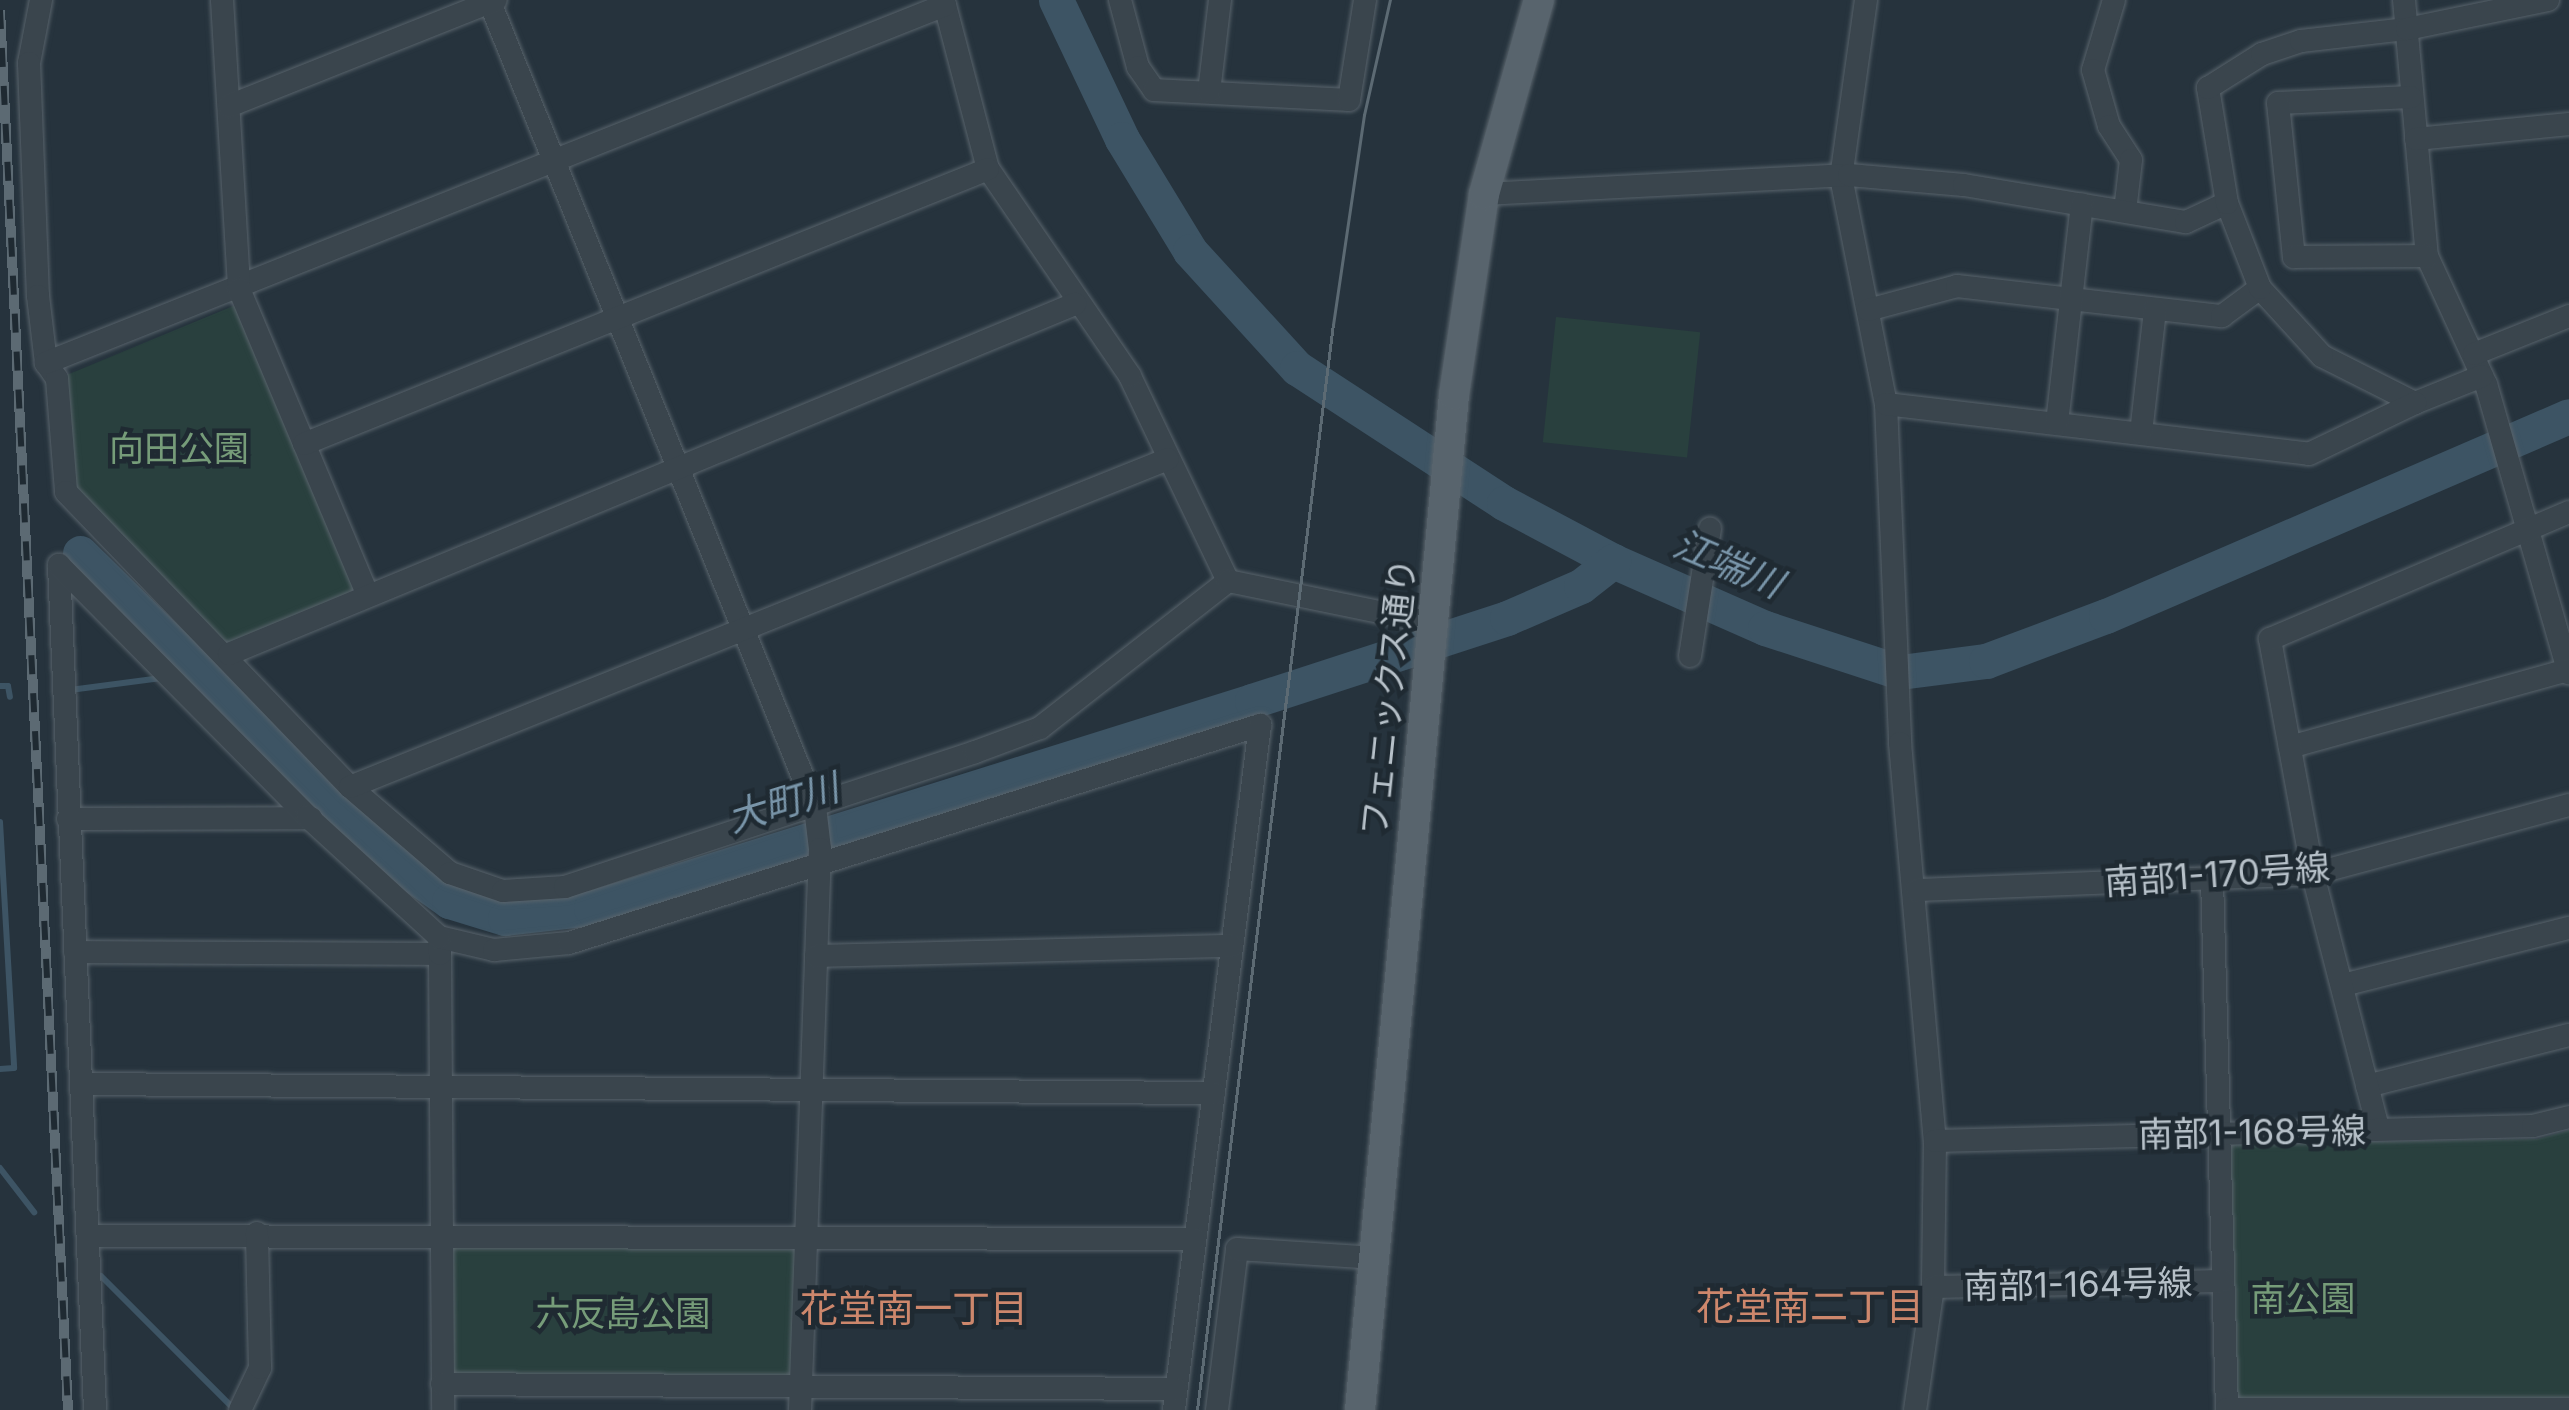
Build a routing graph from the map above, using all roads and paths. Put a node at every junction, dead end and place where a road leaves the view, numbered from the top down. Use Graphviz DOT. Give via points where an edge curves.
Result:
graph roads {
  1 [pos="41,0"];
  2 [pos="222,0"];
  3 [pos="1120,0"];
  4 [pos="1220,0"];
  5 [pos="1365,0"];
  6 [pos="1539,0"];
  7 [pos="1866,0"];
  8 [pos="2114,0"];
  9 [pos="2404,0"];
  10 [pos="2548,0"];
  11 [pos="491,1"];
  12 [pos="953,2"];
  13 [pos="2407,29"];
  14 [pos="1209,92"];
  15 [pos="2411,96"];
  16 [pos="228,106"];
  17 [pos="2569,124"];
  18 [pos="2416,138"];
  19 [pos="555,162"];
  20 [pos="988,169"];
  21 [pos="1841,177"];
  22 [pos="1484,194"];
  23 [pos="2227,203"];
  24 [pos="2082,204"];
  25 [pos="2125,211"];
  26 [pos="2427,256"];
  27 [pos="2260,288"];
  28 [pos="239,290"];
  29 [pos="2072,299"];
  30 [pos="1075,304"];
  31 [pos="1868,310"];
  32 [pos="2155,310"];
  33 [pos="2569,316"];
  34 [pos="618,318"];
  35 [pos="46,363"];
  36 [pos="2478,365"];
  37 [pos="2414,403"];
  38 [pos="1886,404"];
  39 [pos="2057,424"];
  40 [pos="2140,433"];
  41 [pos="304,444"];
  42 [pos="1168,459"];
  43 [pos="680,469"];
  44 [pos="2569,512"];
  45 [pos="2526,518"];
  46 [pos="1710,530"];
  47 [pos="1228,581"];
  48 [pos="368,593"];
  49 [pos="1432,623"];
  50 [pos="743,625"];
  51 [pos="229,654"];
  52 [pos="1690,656"];
  53 [pos="2569,672"];
  54 [pos="2290,747"];
  55 [pos="350,787"];
  56 [pos="2569,805"];
  57 [pos="816,812"];
  58 [pos="311,818"];
  59 [pos="68,819"];
  60 [pos="820,855"];
  61 [pos="2313,874"];
  62 [pos="2212,879"];
  63 [pos="1917,890"];
  64 [pos="2569,928"];
  65 [pos="440,946"];
  66 [pos="1232,946"];
  67 [pos="75,952"];
  68 [pos="816,956"];
  69 [pos="2343,985"];
  70 [pos="2569,1035"];
  71 [pos="83,1084"];
  72 [pos="2368,1086"];
  73 [pos="813,1087"];
  74 [pos="442,1092"];
  75 [pos="1214,1093"];
  76 [pos="2569,1116"];
  77 [pos="2378,1128"];
  78 [pos="2218,1132"];
  79 [pos="1935,1140"];
  80 [pos="442,1232"];
  81 [pos="257,1233"];
  82 [pos="89,1236"];
  83 [pos="807,1239"];
  84 [pos="1194,1239"];
  85 [pos="1377,1258"];
  86 [pos="2224,1281"];
  87 [pos="1932,1288"];
  88 [pos="442,1384"];
  89 [pos="801,1386"];
  90 [pos="1175,1400"];
  91 [pos="2227,1409"];
  92 [pos="2569,1409"];
  93 [pos="95,1410"];
  94 [pos="240,1410"];
  95 [pos="443,1410"];
  96 [pos="800,1410"];
  97 [pos="1216,1410"];
  98 [pos="1360,1410"];
  99 [pos="1915,1410"];
  100 [pos="2511,1410"];
  1 -- 35 [label="street" via="29,63"];
  2 -- 16 [label="street"];
  3 -- 14 [label="street" via="1138,66 1154,90"];
  4 -- 14 [label="street"];
  5 -- 14 [label="street" via="1349,100"];
  6 -- 22 [label="main road, フェニックス通り"];
  7 -- 21 [label="street"];
  8 -- 25 [label="street" via="2092,70 2110,126 2131,160"];
  9 -- 13 [label="street"];
  10 -- 13 [label="street"];
  11 -- 16 [label="street"];
  11 -- 19 [label="street"];
  12 -- 19 [label="street"];
  12 -- 20 [label="street"];
  13 -- 15 [label="street"];
  13 -- 23 [label="street" via="2301,41 2262,54 2208,88"];
  15 -- 18 [label="street"];
  15 -- 26 [label="street" via="2278,103 2294,257"];
  16 -- 28 [label="street"];
  17 -- 18 [label="street"];
  18 -- 26 [label="street"];
  19 -- 28 [label="street"];
  19 -- 34 [label="street"];
  20 -- 30 [label="street"];
  20 -- 34 [label="street"];
  21 -- 22 [label="street"];
  21 -- 24 [label="street" via="1964,185"];
  21 -- 31 [label="street"];
  22 -- 49 [label="main road, フェニックス通り" via="1454,395"];
  23 -- 25 [label="street" via="2186,222"];
  23 -- 27 [label="street"];
  24 -- 25 [label="street"];
  24 -- 29 [label="street"];
  26 -- 36 [label="street"];
  27 -- 32 [label="street" via="2222,316"];
  27 -- 37 [label="street" via="2322,356"];
  28 -- 35 [label="street"];
  28 -- 41 [label="street"];
  29 -- 31 [label="street" via="1957,286"];
  29 -- 32 [label="street"];
  29 -- 39 [label="street"];
  30 -- 42 [label="street" via="1130,376"];
  30 -- 43 [label="street"];
  31 -- 38 [label="street"];
  32 -- 40 [label="street"];
  33 -- 36 [label="street"];
  34 -- 41 [label="street"];
  34 -- 43 [label="street"];
  35 -- 51 [label="street" via="57,379 66,492"];
  36 -- 37 [label="street"];
  36 -- 45 [label="street"];
  37 -- 40 [label="street" via="2309,454"];
  38 -- 39 [label="street"];
  38 -- 63 [label="street" via="1900,734"];
  39 -- 40 [label="street"];
  41 -- 48 [label="street"];
  42 -- 47 [label="street"];
  42 -- 50 [label="street"];
  43 -- 48 [label="street"];
  43 -- 50 [label="street"];
  44 -- 45 [label="street"];
  45 -- 53 [label="street"];
  45 -- 54 [label="street" via="2270,639"];
  46 -- 52 [label="street"];
  47 -- 49 [label="street"];
  47 -- 57 [label="street" via="1040,728"];
  48 -- 51 [label="street"];
  49 -- 85 [label="main road, フェニックス通り"];
  50 -- 55 [label="street"];
  50 -- 57 [label="street"];
  51 -- 55 [label="street"];
  53 -- 54 [label="street"];
  54 -- 61 [label="street"];
  55 -- 57 [label="street" via="450,874 531,894"];
  56 -- 61 [label="street, 南部1-170号線"];
  57 -- 60 [label="street"];
  58 -- 59 [label="street"];
  58 -- 59 [label="street" via="59,565"];
  58 -- 65 [label="street"];
  59 -- 67 [label="street"];
  60 -- 65 [label="street" via="536,950"];
  60 -- 66 [label="street" via="1260,725"];
  60 -- 68 [label="street"];
  61 -- 62 [label="street, 南部1-170号線"];
  61 -- 69 [label="street"];
  62 -- 63 [label="street, 南部1-170号線"];
  62 -- 78 [label="street"];
  63 -- 79 [label="street"];
  64 -- 69 [label="street"];
  65 -- 67 [label="street"];
  65 -- 74 [label="street"];
  66 -- 68 [label="street"];
  66 -- 75 [label="street"];
  67 -- 71 [label="street"];
  68 -- 73 [label="street"];
  69 -- 72 [label="street"];
  70 -- 72 [label="street"];
  71 -- 74 [label="street"];
  71 -- 82 [label="street"];
  72 -- 77 [label="street"];
  73 -- 74 [label="street"];
  73 -- 75 [label="street"];
  73 -- 83 [label="street"];
  74 -- 80 [label="street"];
  75 -- 84 [label="street"];
  76 -- 77 [label="street, 南部1-168号線" via="2533,1126"];
  77 -- 78 [label="street, 南部1-168号線"];
  78 -- 79 [label="street, 南部1-168号線"];
  78 -- 86 [label="street"];
  79 -- 87 [label="street"];
  80 -- 81 [label="street"];
  80 -- 83 [label="street"];
  80 -- 88 [label="street"];
  81 -- 82 [label="street"];
  81 -- 94 [label="street" via="260,1368"];
  82 -- 93 [label="street"];
  83 -- 84 [label="street"];
  83 -- 89 [label="street"];
  84 -- 90 [label="street"];
  85 -- 97 [label="street" via="1237,1249"];
  85 -- 98 [label="main road, フェニックス通り"];
  86 -- 87 [label="street, 南部1-164号線"];
  86 -- 91 [label="street"];
  87 -- 99 [label="street"];
  88 -- 89 [label="street"];
  88 -- 95 [label="street"];
  89 -- 90 [label="street"];
  89 -- 96 [label="street"];
  91 -- 100 [label="street"];
  92 -- 100 [label="street"];
}
